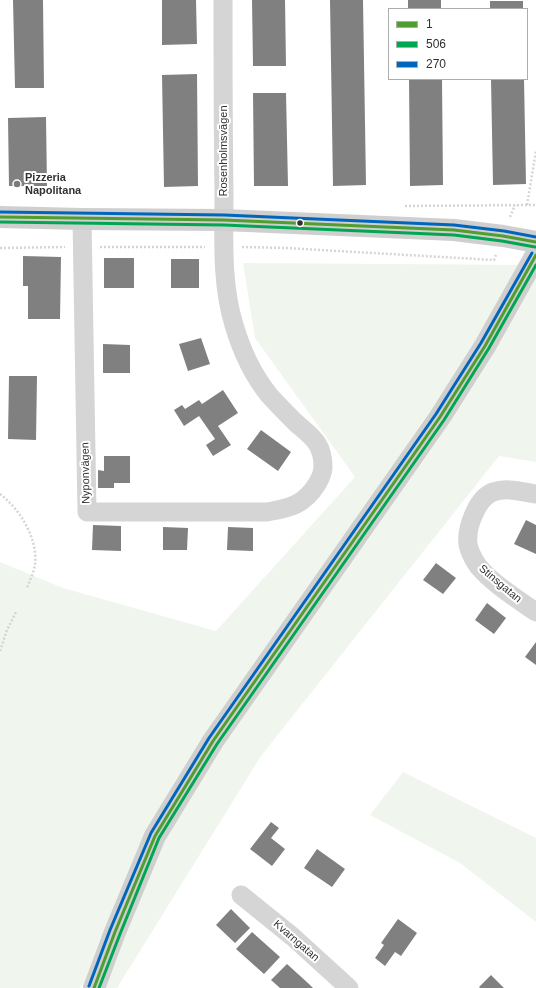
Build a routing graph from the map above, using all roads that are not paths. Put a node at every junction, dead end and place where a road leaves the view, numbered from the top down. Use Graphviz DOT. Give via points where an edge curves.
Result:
graph roads {
  1 [pos="222,0"];
  2 [pos="0,217"];
  3 [pos="82,219"];
  4 [pos="224,220"];
  5 [pos="536,242"];
  6 [pos="536,254"];
  7 [pos="536,494"];
  8 [pos="300,503"];
  9 [pos="536,612"];
  10 [pos="241,895"];
  11 [pos="94,988"];
  12 [pos="349,988"];
  1 -- 4 [label="street, Rosenholmsvägen"];
  2 -- 3 [label="main road"];
  3 -- 4 [label="main road"];
  3 -- 8 [label="street, Nyponvägen" via="87,512 267,512"];
  4 -- 5 [label="main road" via="454,230"];
  4 -- 8 [label="street, Rosenholmsvägen" via="225,284 234,326 253,371 269,394 314,438 320,450 322,472 311,493"];
  6 -- 11 [label="main road" via="485,346 440,417 213,741 155,836"];
  7 -- 9 [label="street, Stinsgatan" via="502,490 484,497 478,505 467,537 473,557 480,568 502,588"];
  10 -- 12 [label="street, Kvarngatan" via="293,937"];
}
